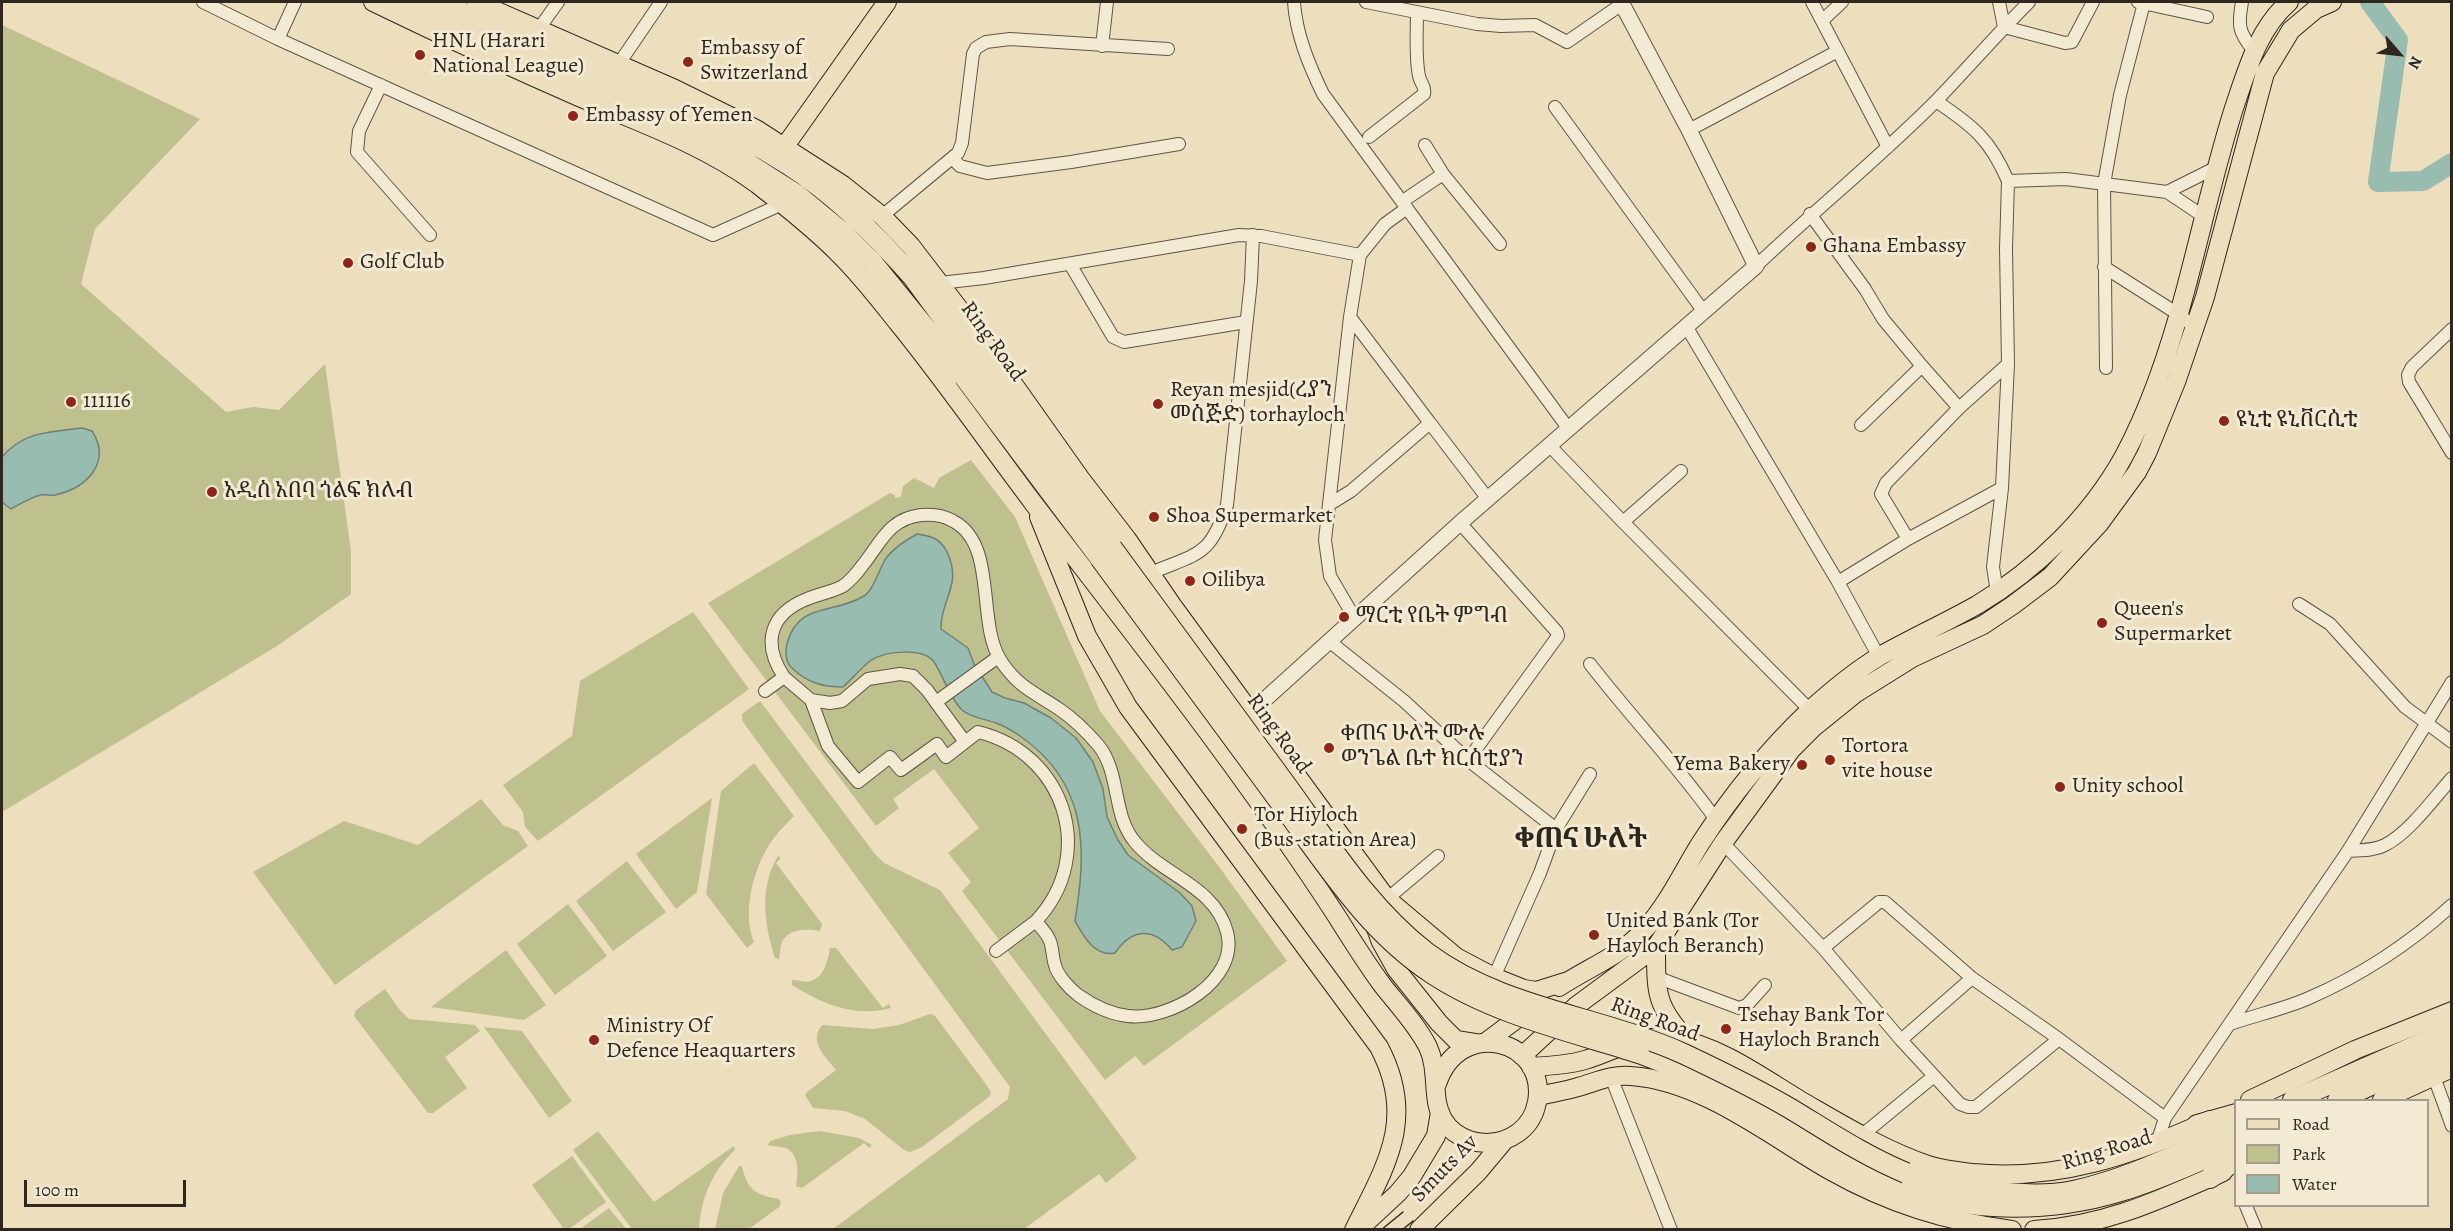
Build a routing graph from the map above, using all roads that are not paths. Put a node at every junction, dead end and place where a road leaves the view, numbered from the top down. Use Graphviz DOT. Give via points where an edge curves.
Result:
graph roads {
  1 [pos="203,2"];
  2 [pos="295,2"];
  3 [pos="373,2"];
  4 [pos="405,2"];
  5 [pos="440,2"];
  6 [pos="476,2"];
  7 [pos="558,2"];
  8 [pos="661,2"];
  9 [pos="880,2"];
  10 [pos="887,2"];
  11 [pos="1107,2"];
  12 [pos="1294,2"];
  13 [pos="1366,2"];
  14 [pos="1812,2"];
  15 [pos="1842,2"];
  16 [pos="1999,2"];
  17 [pos="2029,2"];
  18 [pos="2093,2"];
  19 [pos="2141,2"];
  20 [pos="2242,2"];
  21 [pos="2289,2"];
  22 [pos="1622,3"];
  23 [pos="2324,5"];
  24 [pos="503,7"];
  25 [pos="1417,13"];
  26 [pos="2207,17"];
  27 [pos="1823,20"];
  28 [pos="2004,27"];
  29 [pos="538,30"];
  30 [pos="278,39"];
  31 [pos="1102,46"];
  32 [pos="1168,49"];
  33 [pos="2254,51"];
  34 [pos="1836,52"];
  35 [pos="618,65"];
  36 [pos="381,85"];
  37 [pos="1936,101"];
  38 [pos="1555,107"];
  39 [pos="1689,130"];
  40 [pos="1369,137"];
  41 [pos="783,144"];
  42 [pos="1179,144"];
  43 [pos="1425,145"];
  44 [pos="1888,147"];
  45 [pos="953,159"];
  46 [pos="2215,168"];
  47 [pos="1443,174"];
  48 [pos="2008,181"];
  49 [pos="2104,184"];
  50 [pos="2168,192"];
  51 [pos="782,204"];
  52 [pos="1405,204"];
  53 [pos="1810,214"];
  54 [pos="882,216"];
  55 [pos="2203,216"];
  56 [pos="430,235"];
  57 [pos="1253,235"];
  58 [pos="1500,244"];
  59 [pos="1360,255"];
  60 [pos="1070,264"];
  61 [pos="1756,266"];
  62 [pos="2104,267"];
  63 [pos="940,283"];
  64 [pos="1704,312"];
  65 [pos="2178,314"];
  66 [pos="916,316"];
  67 [pos="1350,317"];
  68 [pos="1246,322"];
  69 [pos="1686,326"];
  70 [pos="952,328"];
  71 [pos="2196,328"];
  72 [pos="2451,330"];
  73 [pos="2008,364"];
  74 [pos="1922,366"];
  75 [pos="2106,368"];
  76 [pos="1002,370"];
  77 [pos="946,382"];
  78 [pos="1959,408"];
  79 [pos="1430,423"];
  80 [pos="1861,425"];
  81 [pos="1568,428"];
  82 [pos="1549,445"];
  83 [pos="2451,453"];
  84 [pos="1681,471"];
  85 [pos="2002,489"];
  86 [pos="1488,499"];
  87 [pos="1034,504"];
  88 [pos="1330,504"];
  89 [pos="1623,522"];
  90 [pos="1460,523"];
  91 [pos="1908,539"];
  92 [pos="1106,553"];
  93 [pos="1151,573"];
  94 [pos="1838,582"];
  95 [pos="1997,592"];
  96 [pos="2299,604"];
  97 [pos="1354,617"];
  98 [pos="1329,641"];
  99 [pos="998,657"];
  100 [pos="1879,657"];
  101 [pos="1590,664"];
  102 [pos="784,677"];
  103 [pos="2451,682"];
  104 [pos="765,691"];
  105 [pos="941,698"];
  106 [pos="811,700"];
  107 [pos="1810,710"];
  108 [pos="1251,712"];
  109 [pos="2426,723"];
  110 [pos="965,742"];
  111 [pos="2451,742"];
  112 [pos="1468,760"];
  113 [pos="1590,774"];
  114 [pos="2451,778"];
  115 [pos="1758,779"];
  116 [pos="1717,821"];
  117 [pos="1556,829"];
  118 [pos="1723,843"];
  119 [pos="2348,851"];
  120 [pos="1438,856"];
  121 [pos="1361,865"];
  122 [pos="1387,899"];
  123 [pos="2451,905"];
  124 [pos="1036,921"];
  125 [pos="1656,947"];
  126 [pos="1823,948"];
  127 [pos="996,951"];
  128 [pos="1494,977"];
  129 [pos="1656,977"];
  130 [pos="1972,978"];
  131 [pos="1568,981"];
  132 [pos="1765,985"];
  133 [pos="2451,1011"];
  134 [pos="2230,1024"];
  135 [pos="2451,1030"];
  136 [pos="2059,1039"];
  137 [pos="1901,1040"];
  138 [pos="1481,1042"];
  139 [pos="1689,1043"];
  140 [pos="2451,1048"];
  141 [pos="1527,1061"];
  142 [pos="2451,1068"];
  143 [pos="1934,1076"];
  144 [pos="1611,1077"];
  145 [pos="2434,1077"];
  146 [pos="1437,1084"];
  147 [pos="1538,1096"];
  148 [pos="2302,1096"];
  149 [pos="2254,1099"];
  150 [pos="2342,1099"];
  151 [pos="2386,1099"];
  152 [pos="2447,1104"];
  153 [pos="2234,1107"];
  154 [pos="1440,1112"];
  155 [pos="2234,1114"];
  156 [pos="2165,1118"];
  157 [pos="2197,1125"];
  158 [pos="2451,1126"];
  159 [pos="2234,1128"];
  160 [pos="1861,1136"];
  161 [pos="1504,1141"];
  162 [pos="2157,1143"];
  163 [pos="2234,1145"];
  164 [pos="2234,1167"];
  165 [pos="2210,1178"];
  166 [pos="1903,1180"];
  167 [pos="2246,1207"];
  168 [pos="1356,1230"];
  169 [pos="1419,1230"];
  170 [pos="1671,1230"];
  171 [pos="2012,1230"];
  172 [pos="2034,1230"];
  173 [pos="2256,1230"];
  1 -- 30 [label="street"];
  2 -- 30 [label="street"];
  3 -- 51 [label="main road" via="701,152 734,169"];
  4 -- 66 [label="highway" via="635,104 738,156 797,195 843,233"];
  5 -- 70 [label="highway, Ring Road" via="664,100 790,166 834,198 886,247"];
  6 -- 24 [label="main road"];
  7 -- 29 [label="street"];
  8 -- 35 [label="street"];
  9 -- 41 [label="main road"];
  10 -- 41 [label="main road"];
  11 -- 31 [label="street"];
  12 -- 52 [label="street" via="1295,21 1306,56 1323,94"];
  13 -- 25 [label="street"];
  14 -- 27 [label="street"];
  15 -- 27 [label="street"];
  16 -- 28 [label="street"];
  17 -- 28 [label="street"];
  18 -- 28 [label="street" via="2072,42"];
  19 -- 26 [label="street"];
  19 -- 49 [label="street"];
  20 -- 33 [label="street" via="2241,33"];
  21 -- 33 [label="main road" via="2265,30"];
  22 -- 25 [label="street" via="1567,42 1535,25 1501,26"];
  22 -- 39 [label="street"];
  23 -- 71 [label="main road" via="2291,30 2265,73"];
  24 -- 29 [label="main road"];
  25 -- 40 [label="street" via="1418,70 1424,94"];
  27 -- 34 [label="street"];
  28 -- 37 [label="street"];
  29 -- 35 [label="main road"];
  30 -- 36 [label="street"];
  31 -- 32 [label="street"];
  31 -- 45 [label="street" via="1010,39 986,42 976,48 962,143"];
  33 -- 46 [label="main road"];
  34 -- 39 [label="street"];
  34 -- 44 [label="street"];
  35 -- 41 [label="main road"];
  36 -- 51 [label="street" via="713,235"];
  36 -- 56 [label="street" via="359,131 357,152"];
  37 -- 44 [label="street"];
  37 -- 48 [label="street" via="1982,137 1997,156"];
  38 -- 64 [label="street"];
  39 -- 61 [label="street"];
  41 -- 54 [label="main road"];
  42 -- 45 [label="street" via="987,173 960,166"];
  43 -- 47 [label="street"];
  44 -- 53 [label="street"];
  45 -- 54 [label="street"];
  46 -- 50 [label="street"];
  46 -- 55 [label="main road"];
  47 -- 52 [label="street"];
  47 -- 58 [label="street"];
  48 -- 49 [label="street" via="2046,178"];
  48 -- 73 [label="street"];
  49 -- 50 [label="street"];
  49 -- 62 [label="street"];
  50 -- 55 [label="street"];
  51 -- 77 [label="main road" via="838,252"];
  52 -- 59 [label="street"];
  52 -- 81 [label="street"];
  53 -- 61 [label="street"];
  53 -- 74 [label="street" via="1882,319"];
  54 -- 63 [label="main road"];
  55 -- 65 [label="main road"];
  57 -- 59 [label="street"];
  57 -- 60 [label="street"];
  57 -- 68 [label="street"];
  59 -- 67 [label="street"];
  60 -- 63 [label="street"];
  60 -- 68 [label="street" via="1118,341"];
  61 -- 64 [label="street"];
  62 -- 65 [label="street"];
  62 -- 75 [label="street"];
  63 -- 76 [label="main road"];
  64 -- 69 [label="street"];
  65 -- 71 [label="street"];
  65 -- 95 [label="main road" via="2138,430 2105,486 2065,535"];
  66 -- 77 [label="highway"];
  66 -- 92 [label="highway"];
  67 -- 79 [label="street"];
  67 -- 88 [label="street"];
  68 -- 93 [label="street" via="1227,505 1219,529 1200,552"];
  69 -- 81 [label="street"];
  69 -- 94 [label="street"];
  70 -- 76 [label="highway"];
  70 -- 92 [label="highway, Ring Road"];
  71 -- 115 [label="main road" via="2137,472 2067,559 1983,625 1912,658 1856,693"];
  72 -- 83 [label="street" via="2408,375"];
  73 -- 78 [label="street"];
  73 -- 85 [label="street"];
  74 -- 78 [label="street"];
  74 -- 80 [label="street"];
  76 -- 93 [label="main road"];
  77 -- 87 [label="main road"];
  78 -- 91 [label="street" via="1886,483 1881,494"];
  79 -- 86 [label="street"];
  79 -- 88 [label="street" via="1351,491"];
  81 -- 82 [label="street"];
  82 -- 86 [label="street"];
  82 -- 89 [label="street"];
  84 -- 89 [label="street"];
  85 -- 91 [label="street"];
  85 -- 95 [label="street" via="1993,567"];
  86 -- 90 [label="street"];
  87 -- 146 [label="main road" via="1289,844 1423,1039"];
  87 -- 168 [label="main road" via="1087,636 1128,707 1379,1047 1389,1066 1395,1086 1394,1138 1389,1160"];
  88 -- 97 [label="street" via="1325,540 1330,576"];
  89 -- 107 [label="street"];
  90 -- 97 [label="street"];
  90 -- 112 [label="street" via="1558,636"];
  91 -- 94 [label="street"];
  92 -- 166 [label="highway, Ring Road, bridge" via="1339,882 1376,927 1410,957 1490,1005 1639,1053 1715,1085 1855,1167"];
  93 -- 108 [label="main road"];
  94 -- 100 [label="street"];
  95 -- 100 [label="main road"];
  96 -- 109 [label="street" via="2330,624 2405,707"];
  97 -- 98 [label="street"];
  98 -- 108 [label="street"];
  98 -- 112 [label="street" via="1404,701"];
  99 -- 102 [label="street" via="989,631 981,561 973,541 954,521 932,514 906,517 892,526 846,584 782,613 773,628 771,649"];
  99 -- 105 [label="street"];
  99 -- 124 [label="street" via="1014,680 1080,725 1101,749 1112,772 1123,824 1136,844 1218,908 1228,934 1227,957 1202,992 1171,1010 1129,1016 1096,1006 1076,993 1055,969 1050,940"];
  100 -- 107 [label="main road"];
  101 -- 116 [label="street"];
  102 -- 104 [label="street"];
  102 -- 106 [label="street"];
  103 -- 109 [label="street"];
  105 -- 106 [label="street" via="913,676 900,674 868,679 842,701"];
  105 -- 110 [label="street"];
  106 -- 110 [label="street" via="828,746 858,782 891,757 900,770 937,744 946,757"];
  107 -- 115 [label="main road"];
  108 -- 121 [label="main road"];
  109 -- 111 [label="street"];
  109 -- 119 [label="street"];
  110 -- 124 [label="street" via="978,732 1015,746 1036,763 1063,807 1067,855 1061,882 1050,906"];
  112 -- 117 [label="street"];
  113 -- 117 [label="street"];
  114 -- 119 [label="street" via="2405,830 2386,845"];
  115 -- 116 [label="main road"];
  115 -- 118 [label="main road"];
  116 -- 131 [label="main road" via="1643,931 1630,944"];
  117 -- 128 [label="street"];
  118 -- 125 [label="main road"];
  118 -- 126 [label="street"];
  119 -- 134 [label="street"];
  120 -- 122 [label="street"];
  121 -- 122 [label="main road"];
  121 -- 138 [label="main road" via="1369,907 1396,969 1456,1040"];
  122 -- 128 [label="main road" via="1456,957"];
  123 -- 134 [label="street" via="2386,956 2333,986 2308,999"];
  124 -- 127 [label="street"];
  125 -- 129 [label="main road"];
  125 -- 141 [label="main road" via="1585,999"];
  126 -- 130 [label="street" via="1873,907 1885,902"];
  126 -- 137 [label="street"];
  128 -- 131 [label="main road" via="1536,991"];
  129 -- 132 [label="street" via="1739,1008 1747,1005"];
  129 -- 139 [label="main road" via="1663,1011"];
  130 -- 136 [label="street"];
  130 -- 137 [label="street"];
  131 -- 138 [label="main road"];
  133 -- 149 [label="main road" via="2355,1050"];
  134 -- 156 [label="street"];
  135 -- 148 [label="highway"];
  136 -- 143 [label="street" via="1976,1107 1960,1104"];
  136 -- 156 [label="street"];
  137 -- 143 [label="street"];
  138 -- 141 [label="main road" via="1512,1048"];
  138 -- 146 [label="main road" via="1450,1058"];
  139 -- 141 [label="main road" via="1660,1037 1583,1061"];
  139 -- 160 [label="main road" via="1736,1063"];
  140 -- 150 [label="highway"];
  141 -- 147 [label="main road"];
  142 -- 145 [label="main road"];
  143 -- 160 [label="street"];
  144 -- 147 [label="main road"];
  144 -- 170 [label="street"];
  144 -- 171 [label="main road" via="1658,1080 1692,1092 1725,1107 1832,1171 1908,1208 1968,1224"];
  145 -- 151 [label="main road"];
  145 -- 152 [label="street"];
  146 -- 154 [label="main road"];
  147 -- 161 [label="main road" via="1528,1123"];
  152 -- 158 [label="street"];
  153 -- 157 [label="main road"];
  154 -- 161 [label="main road" via="1459,1136 1489,1144"];
  154 -- 168 [label="main road, Smuts Av" via="1436,1136 1412,1176"];
  155 -- 157 [label="highway"];
  156 -- 162 [label="street"];
  157 -- 162 [label="main road"];
  159 -- 166 [label="highway, Ring Road" via="2128,1175 2072,1191 2015,1194"];
  160 -- 162 [label="main road" via="1930,1166 2010,1176 2102,1162"];
  161 -- 169 [label="main road, Smuts Av" via="1478,1173"];
  163 -- 166 [label="highway, Ring Road" via="2121,1191 2031,1208 1935,1198"];
  164 -- 165 [label="highway"];
  165 -- 172 [label="main road" via="2151,1204 2088,1223"];
  167 -- 173 [label="street"];
}
